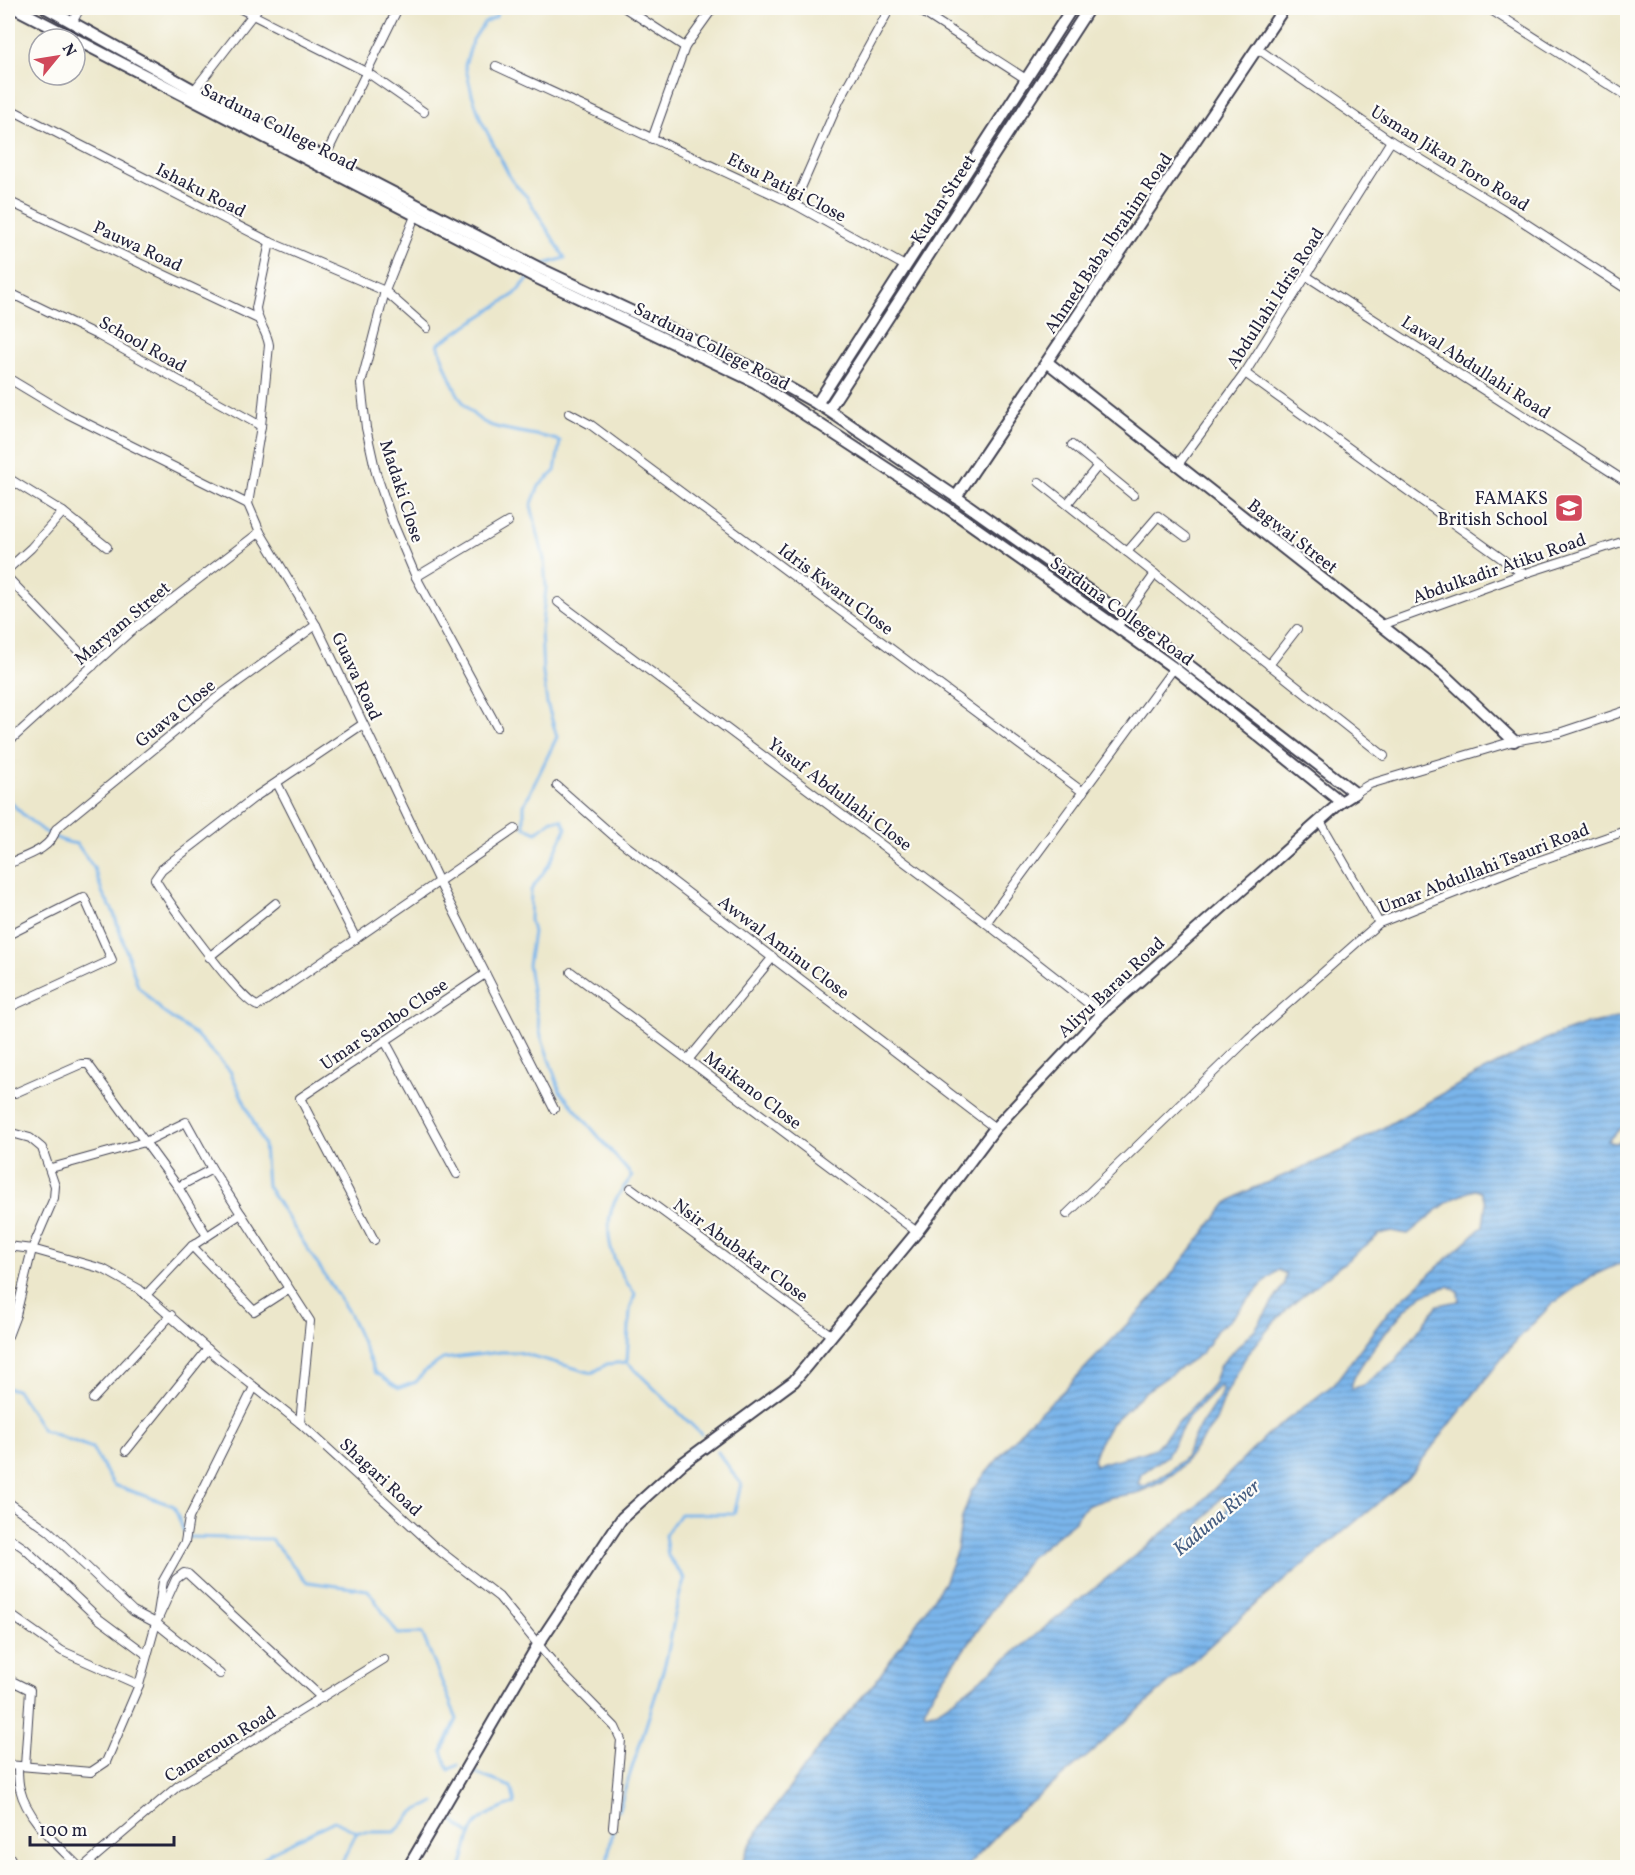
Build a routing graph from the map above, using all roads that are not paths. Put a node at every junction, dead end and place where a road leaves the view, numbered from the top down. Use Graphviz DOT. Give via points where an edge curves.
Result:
graph roads {
  1 [pos="15,8"];
  2 [pos="46,8"];
  3 [pos="80,8"];
  4 [pos="239,8"];
  5 [pos="398,8"];
  6 [pos="626,8"];
  7 [pos="712,8"];
  8 [pos="890,8"];
  9 [pos="916,8"];
  10 [pos="1072,8"];
  11 [pos="1089,8"];
  12 [pos="1284,8"];
  13 [pos="1488,8"];
  14 [pos="255,11"];
  15 [pos="73,21"];
  16 [pos="685,47"];
  17 [pos="1258,49"];
  18 [pos="496,66"];
  19 [pos="368,73"];
  20 [pos="1026,79"];
  21 [pos="191,95"];
  22 [pos="1628,97"];
  23 [pos="8,108"];
  24 [pos="424,112"];
  25 [pos="652,139"];
  26 [pos="1391,141"];
  27 [pos="325,157"];
  28 [pos="8,201"];
  29 [pos="794,204"];
  30 [pos="415,216"];
  31 [pos="270,242"];
  32 [pos="523,265"];
  33 [pos="904,267"];
  34 [pos="539,274"];
  35 [pos="1308,277"];
  36 [pos="1628,290"];
  37 [pos="386,291"];
  38 [pos="8,294"];
  39 [pos="256,318"];
  40 [pos="427,328"];
  41 [pos="1047,362"];
  42 [pos="1245,373"];
  43 [pos="8,378"];
  44 [pos="817,404"];
  45 [pos="828,410"];
  46 [pos="569,413"];
  47 [pos="261,426"];
  48 [pos="1072,445"];
  49 [pos="1177,466"];
  50 [pos="1097,467"];
  51 [pos="8,478"];
  52 [pos="1038,482"];
  53 [pos="1628,483"];
  54 [pos="1133,495"];
  55 [pos="956,496"];
  56 [pos="248,504"];
  57 [pos="1067,504"];
  58 [pos="63,512"];
  59 [pos="508,522"];
  60 [pos="260,532"];
  61 [pos="1186,537"];
  62 [pos="1628,540"];
  63 [pos="107,547"];
  64 [pos="1127,552"];
  65 [pos="8,569"];
  66 [pos="1155,574"];
  67 [pos="1523,574"];
  68 [pos="416,577"];
  69 [pos="8,578"];
  70 [pos="558,602"];
  71 [pos="1125,616"];
  72 [pos="316,625"];
  73 [pos="1382,625"];
  74 [pos="1118,627"];
  75 [pos="1297,629"];
  76 [pos="1269,665"];
  77 [pos="93,666"];
  78 [pos="1174,668"];
  79 [pos="1628,710"];
  80 [pos="363,724"];
  81 [pos="497,727"];
  82 [pos="8,739"];
  83 [pos="1514,741"];
  84 [pos="1384,756"];
  85 [pos="277,783"];
  86 [pos="557,786"];
  87 [pos="1083,792"];
  88 [pos="1355,793"];
  89 [pos="1341,802"];
  90 [pos="1320,821"];
  91 [pos="515,829"];
  92 [pos="1628,830"];
  93 [pos="8,864"];
  94 [pos="439,882"];
  95 [pos="276,903"];
  96 [pos="986,923"];
  97 [pos="1378,923"];
  98 [pos="8,935"];
  99 [pos="356,939"];
  100 [pos="209,957"];
  101 [pos="772,957"];
  102 [pos="571,972"];
  103 [pos="485,974"];
  104 [pos="8,1008"];
  105 [pos="1102,1014"];
  106 [pos="385,1041"];
  107 [pos="687,1060"];
  108 [pos="8,1093"];
  109 [pos="554,1109"];
  110 [pos="995,1128"];
  111 [pos="8,1132"];
  112 [pos="145,1142"];
  113 [pos="51,1168"];
  114 [pos="212,1169"];
  115 [pos="457,1174"];
  116 [pos="178,1187"];
  117 [pos="631,1188"];
  118 [pos="1067,1214"];
  119 [pos="243,1217"];
  120 [pos="917,1232"];
  121 [pos="207,1236"];
  122 [pos="374,1240"];
  123 [pos="8,1246"];
  124 [pos="192,1246"];
  125 [pos="33,1249"];
  126 [pos="288,1289"];
  127 [pos="146,1295"];
  128 [pos="171,1315"];
  129 [pos="8,1336"];
  130 [pos="832,1336"];
  131 [pos="208,1349"];
  132 [pos="254,1387"];
  133 [pos="93,1399"];
  134 [pos="300,1423"];
  135 [pos="126,1451"];
  136 [pos="8,1502"];
  137 [pos="8,1537"];
  138 [pos="8,1613"];
  139 [pos="156,1623"];
  140 [pos="539,1643"];
  141 [pos="146,1654"];
  142 [pos="384,1659"];
  143 [pos="220,1674"];
  144 [pos="8,1679"];
  145 [pos="139,1685"];
  146 [pos="322,1698"];
  147 [pos="8,1765"];
  148 [pos="21,1766"];
  149 [pos="613,1827"];
  150 [pos="8,1854"];
  151 [pos="16,1868"];
  152 [pos="81,1868"];
  153 [pos="408,1868"];
  1 -- 21 [label="street, Sarduna College Road"];
  2 -- 15 [label="street, Sarduna College Road"];
  3 -- 15 [label="street"];
  4 -- 14 [label="street"];
  5 -- 19 [label="street"];
  6 -- 16 [label="street"];
  7 -- 16 [label="street"];
  8 -- 29 [label="street" via="840,99"];
  9 -- 20 [label="street"];
  10 -- 20 [label="street"];
  11 -- 45 [label="street, Kudan Street"];
  12 -- 17 [label="street, Ahmed Baba Ibrahim Road"];
  13 -- 22 [label="street"];
  14 -- 19 [label="street"];
  14 -- 21 [label="street"];
  15 -- 21 [label="street, Sarduna College Road"];
  16 -- 25 [label="street"];
  17 -- 26 [label="street, Usman Jikan Toro Road"];
  17 -- 41 [label="street, Ahmed Baba Ibrahim Road"];
  18 -- 25 [label="street, Etsu Patigi Close"];
  19 -- 24 [label="street"];
  19 -- 27 [label="street"];
  20 -- 33 [label="street"];
  21 -- 27 [label="street, Sarduna College Road"];
  21 -- 30 [label="street, Sarduna College Road"];
  23 -- 31 [label="street, Ishaku Road"];
  25 -- 29 [label="street, Etsu Patigi Close"];
  26 -- 35 [label="street, Abdullahi Idris Road"];
  26 -- 36 [label="street, Usman Jikan Toro Road"];
  27 -- 32 [label="street, Sarduna College Road"];
  28 -- 39 [label="street, Pauwa Road"];
  29 -- 33 [label="street, Etsu Patigi Close"];
  30 -- 32 [label="street, Sarduna College Road"];
  30 -- 37 [label="street, Madaki Close"];
  31 -- 37 [label="street, Ishaku Road"];
  31 -- 39 [label="street"];
  32 -- 34 [label="street, Sarduna College Road"];
  33 -- 44 [label="street"];
  34 -- 44 [label="street, Sarduna College Road" via="759,371"];
  34 -- 74 [label="street, Sarduna College Road" via="765,388"];
  35 -- 42 [label="street, Abdullahi Idris Road"];
  35 -- 53 [label="street, Lawal Abdullahi Road"];
  37 -- 40 [label="street, Ishaku Road"];
  37 -- 68 [label="street, Madaki Close" via="361,384 376,473"];
  38 -- 47 [label="street, School Road" via="99,336"];
  39 -- 47 [label="street" via="268,335 269,345"];
  41 -- 49 [label="street, Bagwai Street"];
  41 -- 55 [label="street, Ahmed Baba Ibrahim Road"];
  42 -- 49 [label="street, Abdullahi Idris Road"];
  42 -- 67 [label="street"];
  43 -- 56 [label="street" via="68,414"];
  44 -- 45 [label="street, Sarduna College Road"];
  45 -- 55 [label="street, Sarduna College Road"];
  46 -- 87 [label="street, Idris Kwaru Close" via="591,425"];
  47 -- 56 [label="street"];
  48 -- 50 [label="street"];
  49 -- 73 [label="street, Bagwai Street"];
  50 -- 54 [label="street"];
  50 -- 57 [label="street"];
  51 -- 58 [label="street"];
  52 -- 57 [label="street"];
  55 -- 71 [label="street, Sarduna College Road"];
  56 -- 60 [label="street, Guava Road"];
  57 -- 64 [label="street"];
  58 -- 63 [label="street"];
  58 -- 65 [label="street"];
  59 -- 68 [label="street"];
  60 -- 72 [label="street, Guava Road"];
  60 -- 77 [label="street, Maryam Street" via="132,630"];
  61 -- 64 [label="street" via="1158,516"];
  62 -- 67 [label="street, Abdulkadir Atiku Road"];
  64 -- 66 [label="street"];
  66 -- 71 [label="street"];
  66 -- 76 [label="street"];
  67 -- 73 [label="street, Abdulkadir Atiku Road"];
  68 -- 81 [label="street, Madaki Close"];
  69 -- 77 [label="street"];
  70 -- 96 [label="street, Yusuf Abdullahi Close"];
  71 -- 74 [label="street"];
  71 -- 88 [label="street, Sarduna College Road"];
  72 -- 80 [label="street, Guava Road"];
  72 -- 93 [label="street, Guava Close" via="220,695 56,830 46,846"];
  73 -- 83 [label="street, Bagwai Street" via="1443,674"];
  74 -- 78 [label="street, Sarduna College Road"];
  75 -- 76 [label="street"];
  76 -- 84 [label="street"];
  77 -- 82 [label="street, Maryam Street" via="15,737"];
  78 -- 87 [label="street"];
  78 -- 89 [label="street, Sarduna College Road"];
  79 -- 83 [label="street" via="1559,732"];
  80 -- 85 [label="street"];
  80 -- 94 [label="street, Guava Road"];
  83 -- 88 [label="street" via="1370,784"];
  85 -- 99 [label="street"];
  85 -- 100 [label="street" via="162,869 155,879"];
  86 -- 101 [label="street, Awwal Aminu Close" via="616,838"];
  87 -- 96 [label="street"];
  88 -- 89 [label="street, Aliyu Barau Road"];
  89 -- 90 [label="street, Aliyu Barau Road"];
  90 -- 97 [label="street"];
  90 -- 105 [label="street, Aliyu Barau Road"];
  91 -- 94 [label="street"];
  92 -- 97 [label="street, Umar Abdullahi Tsauri Road"];
  94 -- 99 [label="street"];
  94 -- 103 [label="street, Guava Road"];
  95 -- 100 [label="street"];
  96 -- 105 [label="street, Yusuf Abdullahi Close"];
  97 -- 118 [label="street, Umar Abdullahi Tsauri Road" via="1249,1038"];
  98 -- 104 [label="street" via="84,897 112,960"];
  99 -- 100 [label="street" via="258,1006 251,1004"];
  101 -- 107 [label="street"];
  101 -- 110 [label="street, Awwal Aminu Close"];
  102 -- 107 [label="street, Maikano Close"];
  103 -- 106 [label="street, Umar Sambo Close"];
  103 -- 109 [label="street, Guava Road"];
  105 -- 110 [label="street, Aliyu Barau Road"];
  106 -- 115 [label="street"];
  106 -- 122 [label="street, Umar Sambo Close" via="300,1098"];
  107 -- 120 [label="street, Maikano Close"];
  108 -- 112 [label="street" via="88,1064"];
  110 -- 120 [label="street, Aliyu Barau Road"];
  111 -- 113 [label="street" via="37,1142"];
  112 -- 113 [label="street"];
  112 -- 114 [label="street" via="186,1122"];
  112 -- 116 [label="street"];
  113 -- 125 [label="street" via="54,1198"];
  114 -- 116 [label="street"];
  114 -- 119 [label="street"];
  116 -- 121 [label="street"];
  117 -- 130 [label="street, Nsir Abubakar Close"];
  119 -- 121 [label="street" via="241,1214"];
  119 -- 126 [label="street"];
  120 -- 130 [label="street, Aliyu Barau Road"];
  121 -- 124 [label="street"];
  123 -- 125 [label="street, Shagari Road"];
  124 -- 126 [label="street" via="254,1311"];
  124 -- 127 [label="street"];
  125 -- 127 [label="street, Shagari Road" via="103,1269"];
  125 -- 129 [label="street"];
  126 -- 134 [label="street" via="310,1322"];
  127 -- 128 [label="street, Shagari Road"];
  128 -- 131 [label="street, Shagari Road"];
  128 -- 133 [label="street"];
  130 -- 140 [label="street, Aliyu Barau Road" via="794,1381 683,1463 622,1518"];
  131 -- 132 [label="street, Shagari Road"];
  131 -- 135 [label="street"];
  132 -- 134 [label="street, Shagari Road"];
  132 -- 139 [label="street" via="189,1518 185,1541 163,1581"];
  134 -- 140 [label="street, Shagari Road" via="436,1548 499,1597"];
  136 -- 139 [label="street" via="49,1531 133,1611"];
  137 -- 141 [label="street" via="99,1619"];
  138 -- 145 [label="street" via="62,1651"];
  139 -- 141 [label="street"];
  139 -- 143 [label="street"];
  139 -- 146 [label="street" via="179,1574 188,1574"];
  140 -- 149 [label="street, Shagari Road" via="560,1671 615,1727 621,1740"];
  140 -- 153 [label="street, Aliyu Barau Road"];
  141 -- 145 [label="street"];
  142 -- 146 [label="street, Cameroun Road"];
  144 -- 148 [label="street" via="30,1690"];
  145 -- 148 [label="street" via="101,1768 91,1772"];
  146 -- 152 [label="street, Cameroun Road" via="178,1786"];
  147 -- 148 [label="street"];
  148 -- 152 [label="street" via="20,1790 27,1805"];
  150 -- 151 [label="street"];
}
